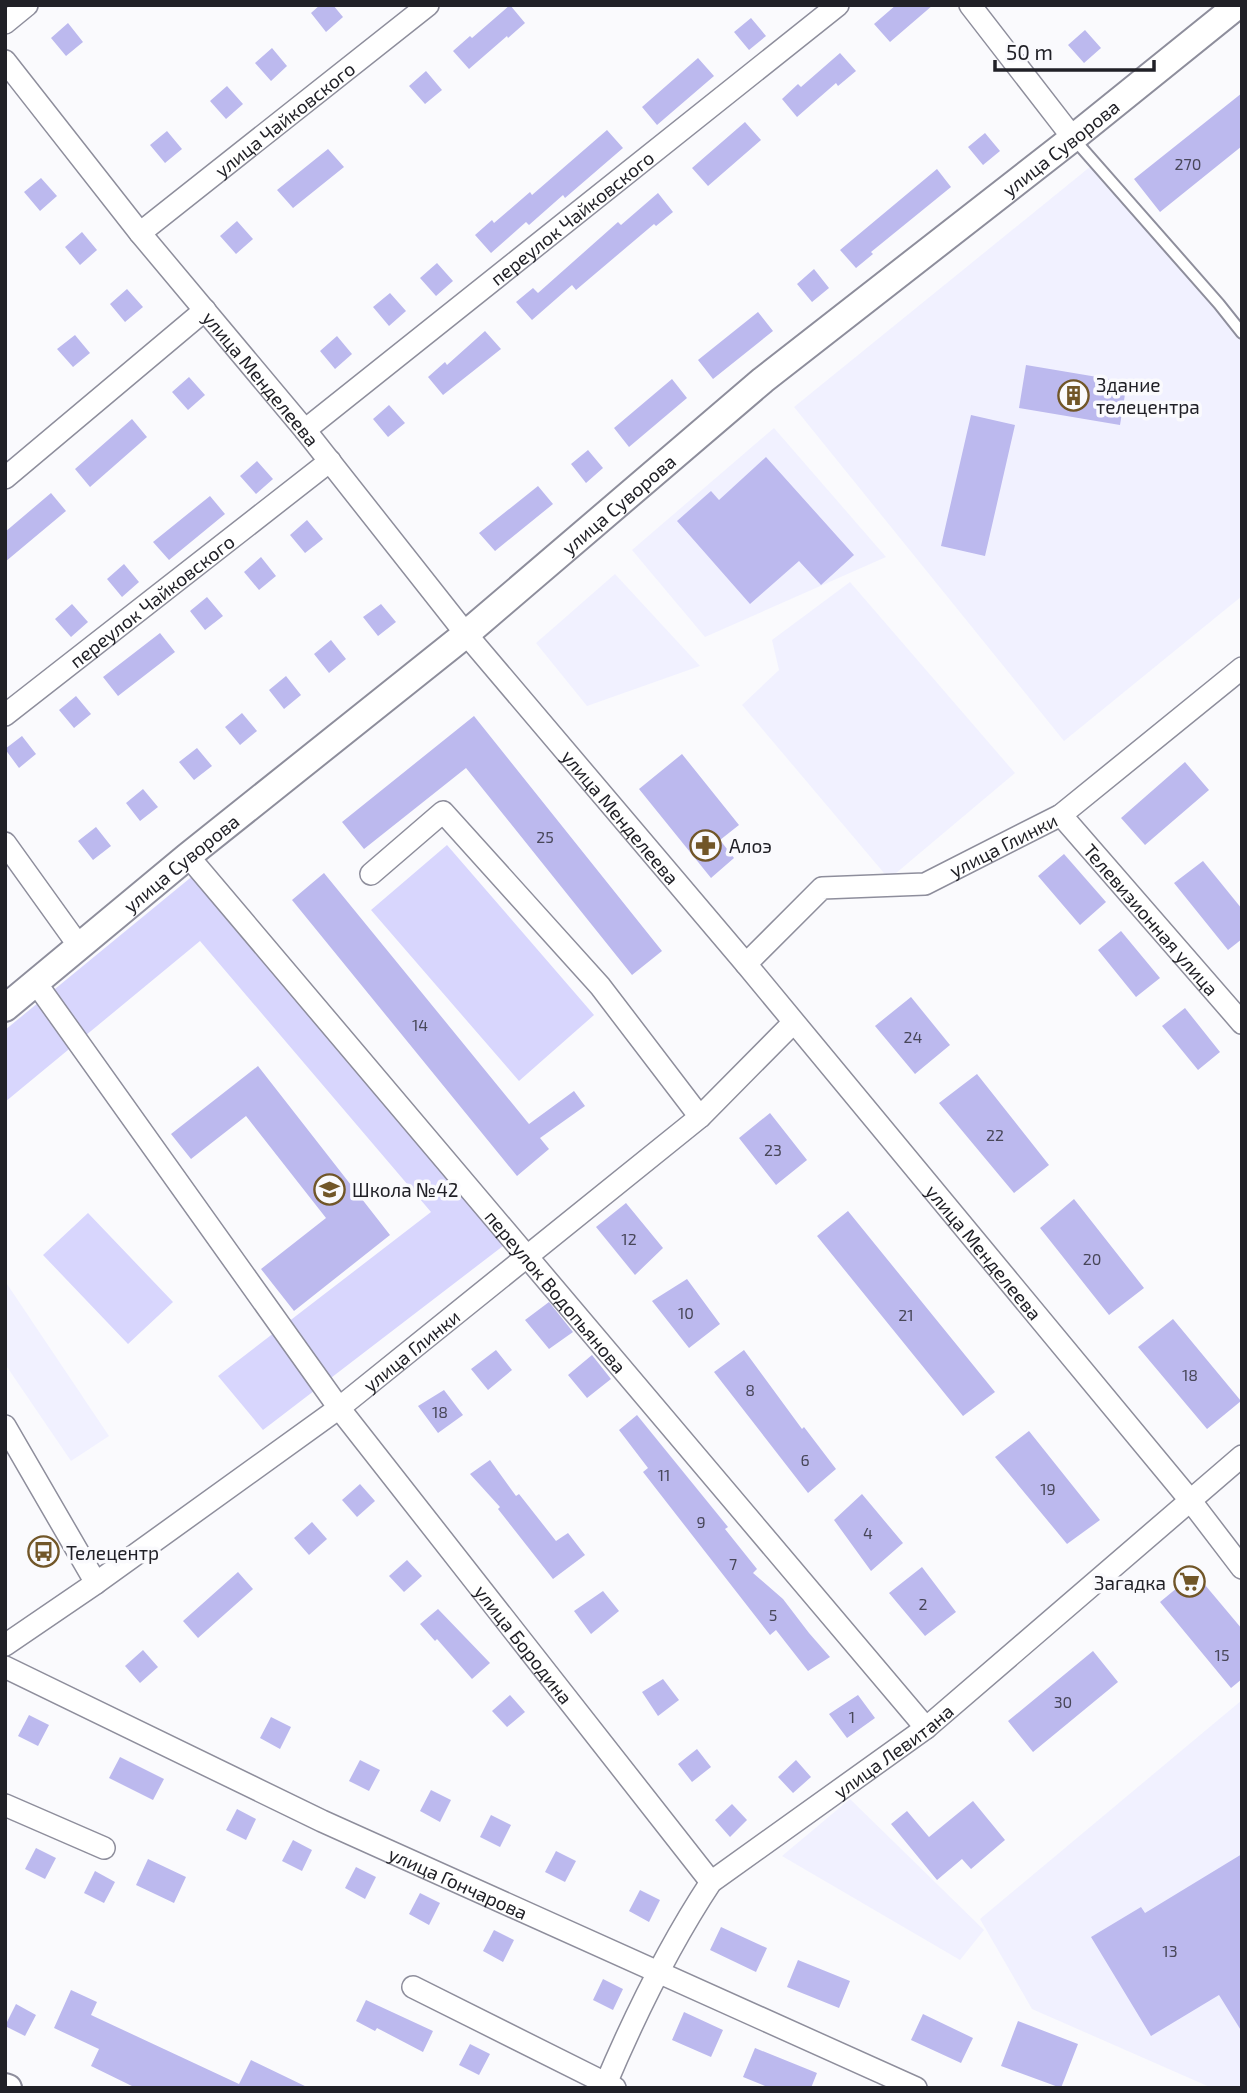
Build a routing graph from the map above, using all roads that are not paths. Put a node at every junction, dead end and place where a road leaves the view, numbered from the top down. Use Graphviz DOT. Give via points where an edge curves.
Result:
graph roads {
  1 [pos="27,5"];
  2 [pos="428,5"];
  3 [pos="838,5"];
  4 [pos="970,5"];
  5 [pos="1238,5"];
  6 [pos="5,23"];
  7 [pos="5,61"];
  8 [pos="1073,138"];
  9 [pos="140,233"];
  10 [pos="205,310"];
  11 [pos="1242,333"];
  12 [pos="305,430"];
  13 [pos="330,461"];
  14 [pos="5,478"];
  15 [pos="466,634"];
  16 [pos="1242,668"];
  17 [pos="5,715"];
  18 [pos="1061,815"];
  19 [pos="5,843"];
  20 [pos="188,856"];
  21 [pos="371,874"];
  22 [pos="79,946"];
  23 [pos="746,964"];
  24 [pos="36,982"];
  25 [pos="5,1008"];
  26 [pos="793,1023"];
  27 [pos="1242,1023"];
  28 [pos="699,1117"];
  29 [pos="527,1257"];
  30 [pos="339,1408"];
  31 [pos="5,1426"];
  32 [pos="1242,1455"];
  33 [pos="1190,1500"];
  34 [pos="1242,1568"];
  35 [pos="96,1583"];
  36 [pos="5,1645"];
  37 [pos="5,1667"];
  38 [pos="926,1728"];
  39 [pos="5,1805"];
  40 [pos="104,1848"];
  41 [pos="711,1882"];
  42 [pos="658,1970"];
  43 [pos="414,1987"];
  44 [pos="608,2086"];
  45 [pos="916,2088"];
  1 -- 6 [label="street"];
  2 -- 9 [label="street, улица Чайковского"];
  3 -- 12 [label="street, переулок Чайковского"];
  4 -- 8 [label="street"];
  5 -- 8 [label="street, улица Суворова"];
  7 -- 9 [label="street, улица Менделеева"];
  8 -- 11 [label="lane"];
  8 -- 15 [label="street, улица Суворова" via="763,380"];
  9 -- 10 [label="street, улица Менделеева"];
  10 -- 12 [label="street, улица Менделеева"];
  10 -- 14 [label="street"];
  12 -- 13 [label="street, улица Менделеева"];
  13 -- 15 [label="street, улица Менделеева"];
  13 -- 17 [label="street, переулок Чайковского"];
  15 -- 20 [label="street, улица Суворова"];
  15 -- 23 [label="street, улица Менделеева"];
  16 -- 18 [label="street, улица Глинки"];
  18 -- 23 [label="street, улица Глинки" via="925,884 822,888"];
  18 -- 27 [label="street, Телевизионная улица"];
  19 -- 22 [label="street"];
  20 -- 22 [label="street, улица Суворова"];
  20 -- 29 [label="street, переулок Водопьянова"];
  21 -- 28 [label="street" via="443,812 600,986"];
  22 -- 24 [label="street, улица Суворова"];
  23 -- 26 [label="street, улица Менделеева"];
  24 -- 25 [label="street, улица Суворова"];
  24 -- 30 [label="street, улица Бородина"];
  26 -- 28 [label="street, улица Глинки"];
  26 -- 33 [label="street, улица Менделеева"];
  28 -- 29 [label="street, улица Глинки"];
  29 -- 30 [label="street, улица Глинки"];
  29 -- 38 [label="street, переулок Водопьянова"];
  30 -- 35 [label="street, улица Глинки"];
  30 -- 41 [label="street, улица Бородина"];
  31 -- 35 [label="street"];
  32 -- 33 [label="street, улица Левитана"];
  33 -- 34 [label="street, улица Менделеева"];
  33 -- 38 [label="street, улица Левитана"];
  35 -- 36 [label="street, улица Глинки"];
  37 -- 42 [label="street, улица Гончарова" via="322,1821"];
  38 -- 41 [label="street, улица Левитана"];
  39 -- 40 [label="street"];
  41 -- 42 [label="street, улица Левитана"];
  42 -- 44 [label="street, улица Левитана"];
  42 -- 45 [label="street, улица Гончарова"];
  43 -- 44 [label="street"];
}
